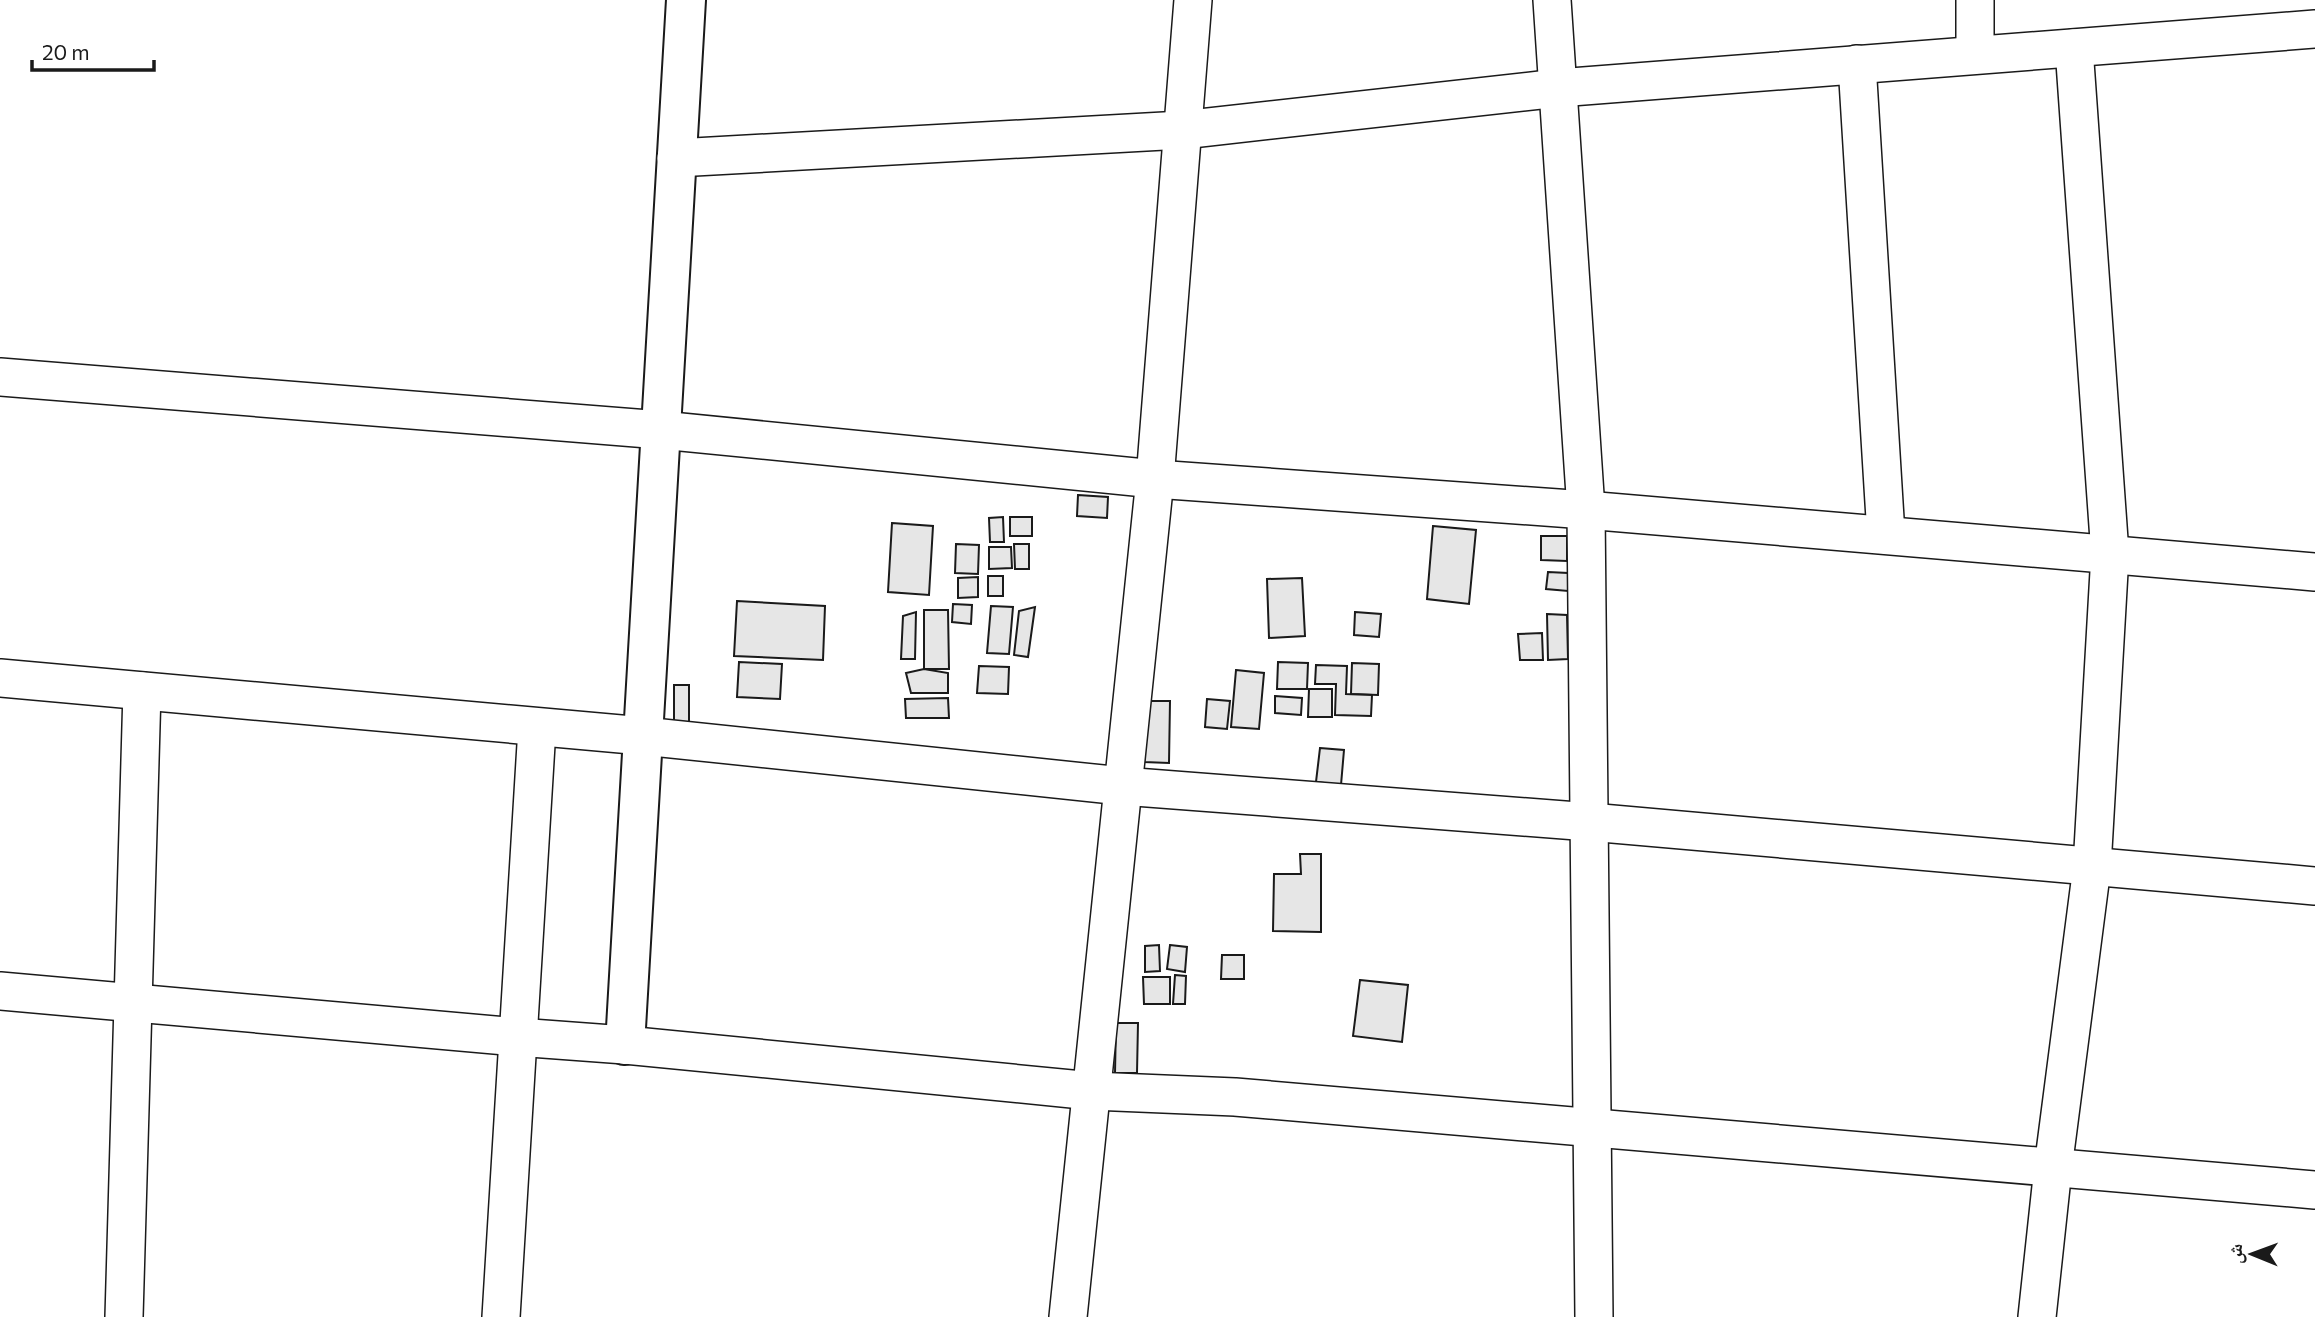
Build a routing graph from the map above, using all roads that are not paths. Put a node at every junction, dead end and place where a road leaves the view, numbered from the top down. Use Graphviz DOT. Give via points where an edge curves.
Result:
graph roads {
  1 [pos="686,0"];
  2 [pos="1193,0"];
  3 [pos="1552,0"];
  4 [pos="1975,0"];
  5 [pos="2315,29"];
  6 [pos="2074,48"];
  7 [pos="1975,55"];
  8 [pos="1857,64"];
  9 [pos="1558,88"];
  10 [pos="1182,130"];
  11 [pos="676,158"];
  12 [pos="0,377"];
  13 [pos="661,430"];
  14 [pos="1155,479"];
  15 [pos="1586,510"];
  16 [pos="1886,535"];
  17 [pos="2110,554"];
  18 [pos="2315,572"];
  19 [pos="0,678"];
  20 [pos="142,691"];
  21 [pos="537,728"];
  22 [pos="643,736"];
  23 [pos="1122,786"];
  24 [pos="1590,822"];
  25 [pos="2092,867"];
  26 [pos="2315,886"];
  27 [pos="0,991"];
  28 [pos="133,1002"];
  29 [pos="517,1037"];
  30 [pos="625,1045"];
  31 [pos="1092,1091"];
  32 [pos="1592,1128"];
  33 [pos="2053,1168"];
  34 [pos="2315,1190"];
  35 [pos="124,1317"];
  36 [pos="501,1317"];
  37 [pos="1068,1317"];
  38 [pos="1594,1317"];
  39 [pos="2037,1317"];
  1 -- 11 [label="street"];
  2 -- 10 [label="street"];
  3 -- 9 [label="street"];
  4 -- 7 [label="street"];
  5 -- 6 [label="street"];
  6 -- 7 [label="street"];
  6 -- 17 [label="street"];
  7 -- 8 [label="street"];
  8 -- 9 [label="street"];
  8 -- 16 [label="street"];
  9 -- 10 [label="street"];
  9 -- 15 [label="street"];
  10 -- 11 [label="street"];
  10 -- 14 [label="street"];
  11 -- 13 [label="street"];
  12 -- 13 [label="street"];
  13 -- 14 [label="street"];
  13 -- 22 [label="street"];
  14 -- 15 [label="street"];
  14 -- 23 [label="street"];
  15 -- 16 [label="street"];
  15 -- 24 [label="street"];
  16 -- 17 [label="street"];
  17 -- 18 [label="street"];
  17 -- 25 [label="street"];
  19 -- 20 [label="street"];
  20 -- 21 [label="street"];
  20 -- 28 [label="street"];
  21 -- 22 [label="street"];
  21 -- 29 [label="street"];
  22 -- 23 [label="street"];
  22 -- 30 [label="street"];
  23 -- 24 [label="street"];
  23 -- 31 [label="street"];
  24 -- 25 [label="street"];
  24 -- 32 [label="street"];
  25 -- 26 [label="street"];
  25 -- 33 [label="street"];
  27 -- 28 [label="street"];
  28 -- 29 [label="street"];
  28 -- 35 [label="street"];
  29 -- 30 [label="street"];
  29 -- 36 [label="street"];
  30 -- 31 [label="street"];
  31 -- 32 [label="street" via="1235,1097"];
  31 -- 37 [label="street"];
  32 -- 33 [label="street"];
  32 -- 38 [label="street"];
  33 -- 34 [label="street"];
  33 -- 39 [label="street"];
}
